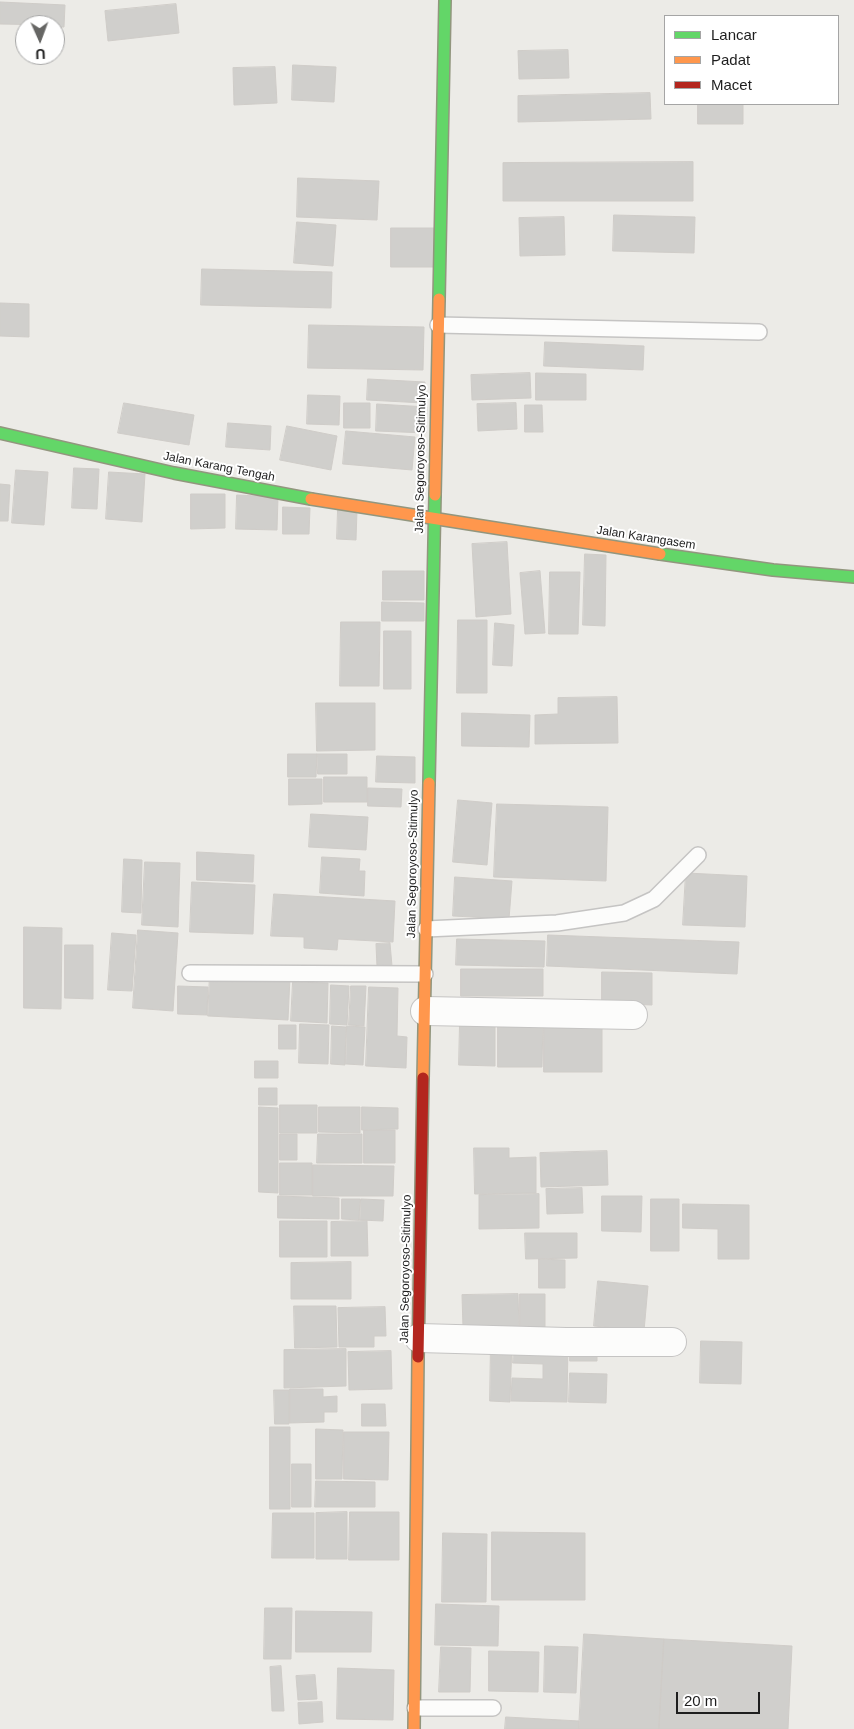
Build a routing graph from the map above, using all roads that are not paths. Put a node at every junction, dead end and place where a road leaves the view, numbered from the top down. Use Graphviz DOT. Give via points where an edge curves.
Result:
graph roads {
  1 [pos="445,0"];
  2 [pos="438,325"];
  3 [pos="759,332"];
  4 [pos="0,433"];
  5 [pos="434,519"];
  6 [pos="854,577"];
  7 [pos="698,856"];
  8 [pos="426,929"];
  9 [pos="190,973"];
  10 [pos="425,974"];
  11 [pos="425,1011"];
  12 [pos="633,1015"];
  13 [pos="419,1338"];
  14 [pos="672,1342"];
  15 [pos="415,1708"];
  16 [pos="493,1708"];
  17 [pos="414,1729"];
  1 -- 2 [label="main road, Jalan Segoroyoso-Sitimulyo"];
  2 -- 3 [label="lane"];
  2 -- 5 [label="main road, Jalan Segoroyoso-Sitimulyo"];
  4 -- 5 [label="main road, Jalan Karang Tengah" via="239,486"];
  5 -- 6 [label="main road, Jalan Karangasem" via="710,562 801,574"];
  5 -- 8 [label="main road, Jalan Segoroyoso-Sitimulyo"];
  7 -- 8 [label="lane" via="654,899 624,914 557,923"];
  8 -- 10 [label="main road, Jalan Segoroyoso-Sitimulyo"];
  9 -- 10 [label="lane"];
  10 -- 11 [label="main road, Jalan Segoroyoso-Sitimulyo"];
  11 -- 12 [label="street"];
  11 -- 13 [label="main road, Jalan Segoroyoso-Sitimulyo"];
  13 -- 14 [label="street"];
  13 -- 15 [label="main road, Jalan Segoroyoso-Sitimulyo"];
  15 -- 16 [label="lane"];
  15 -- 17 [label="main road, Jalan Segoroyoso-Sitimulyo"];
}
